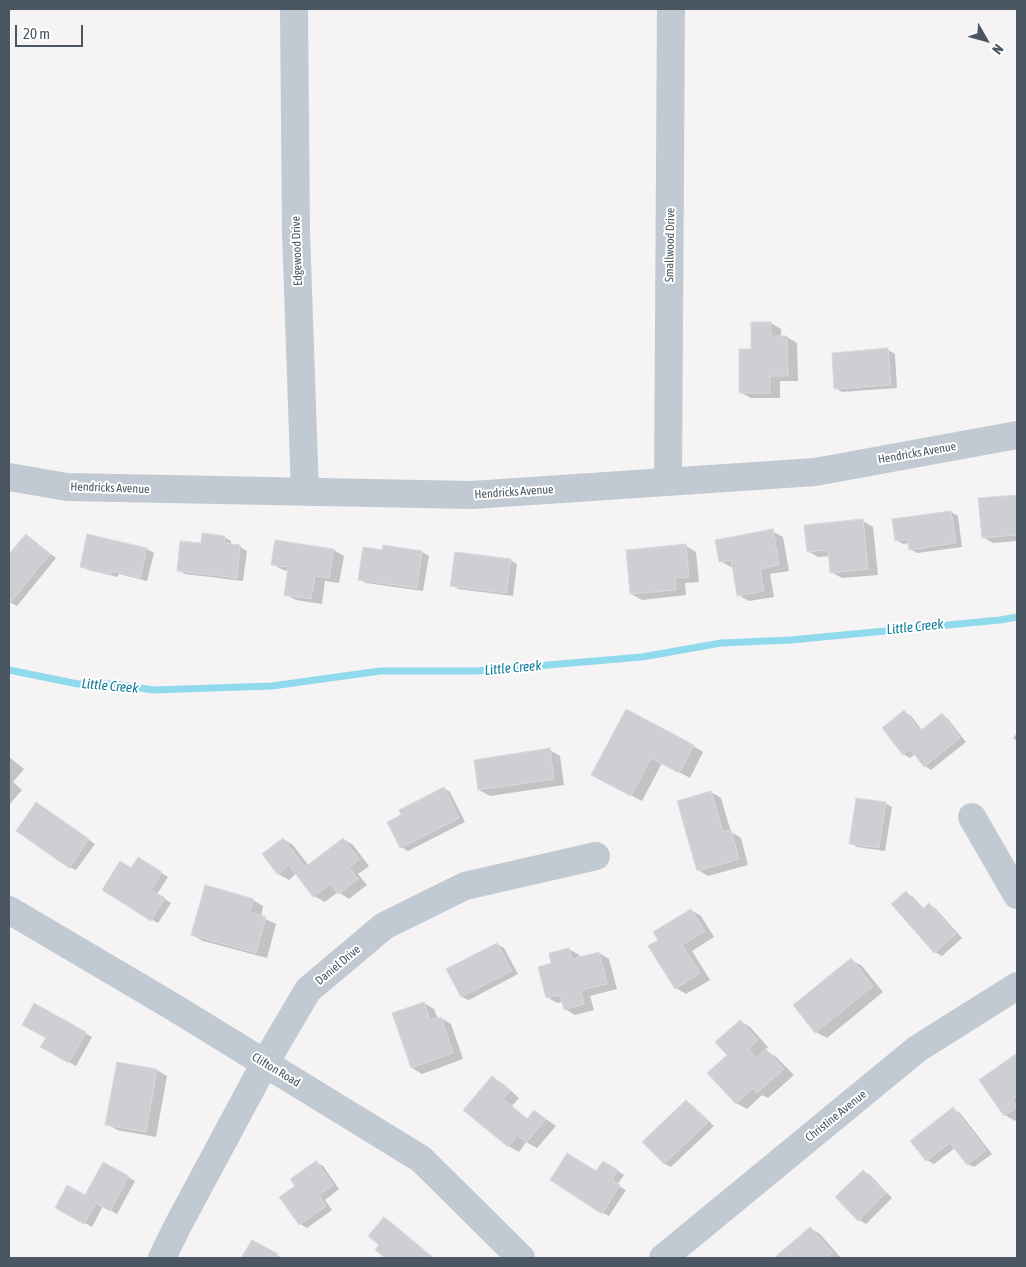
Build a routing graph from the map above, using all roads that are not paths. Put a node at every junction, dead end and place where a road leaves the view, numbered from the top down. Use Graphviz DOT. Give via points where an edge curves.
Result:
graph roads {
  1 [pos="294,9"];
  2 [pos="671,9"];
  3 [pos="1017,435"];
  4 [pos="9,477"];
  5 [pos="668,481"];
  6 [pos="305,492"];
  7 [pos="972,817"];
  8 [pos="596,856"];
  9 [pos="1017,895"];
  10 [pos="9,910"];
  11 [pos="1017,986"];
  12 [pos="266,1064"];
  13 [pos="162,1258"];
  14 [pos="521,1258"];
  15 [pos="663,1258"];
  1 -- 6 [label="street, Edgewood Drive" via="296,232"];
  2 -- 5 [label="street, Smallwood Drive"];
  3 -- 5 [label="street, Hendricks Avenue" via="815,472"];
  4 -- 6 [label="street, Hendricks Avenue" via="67,487"];
  5 -- 6 [label="street, Hendricks Avenue" via="472,495"];
  7 -- 9 [label="street"];
  8 -- 12 [label="street, Daniel Drive" via="465,886 384,926 308,990"];
  10 -- 12 [label="street, Clifton Road"];
  11 -- 15 [label="street, Christine Avenue" via="917,1049"];
  12 -- 13 [label="street, Daniel Drive"];
  12 -- 14 [label="street, Clifton Road" via="421,1159"];
}
